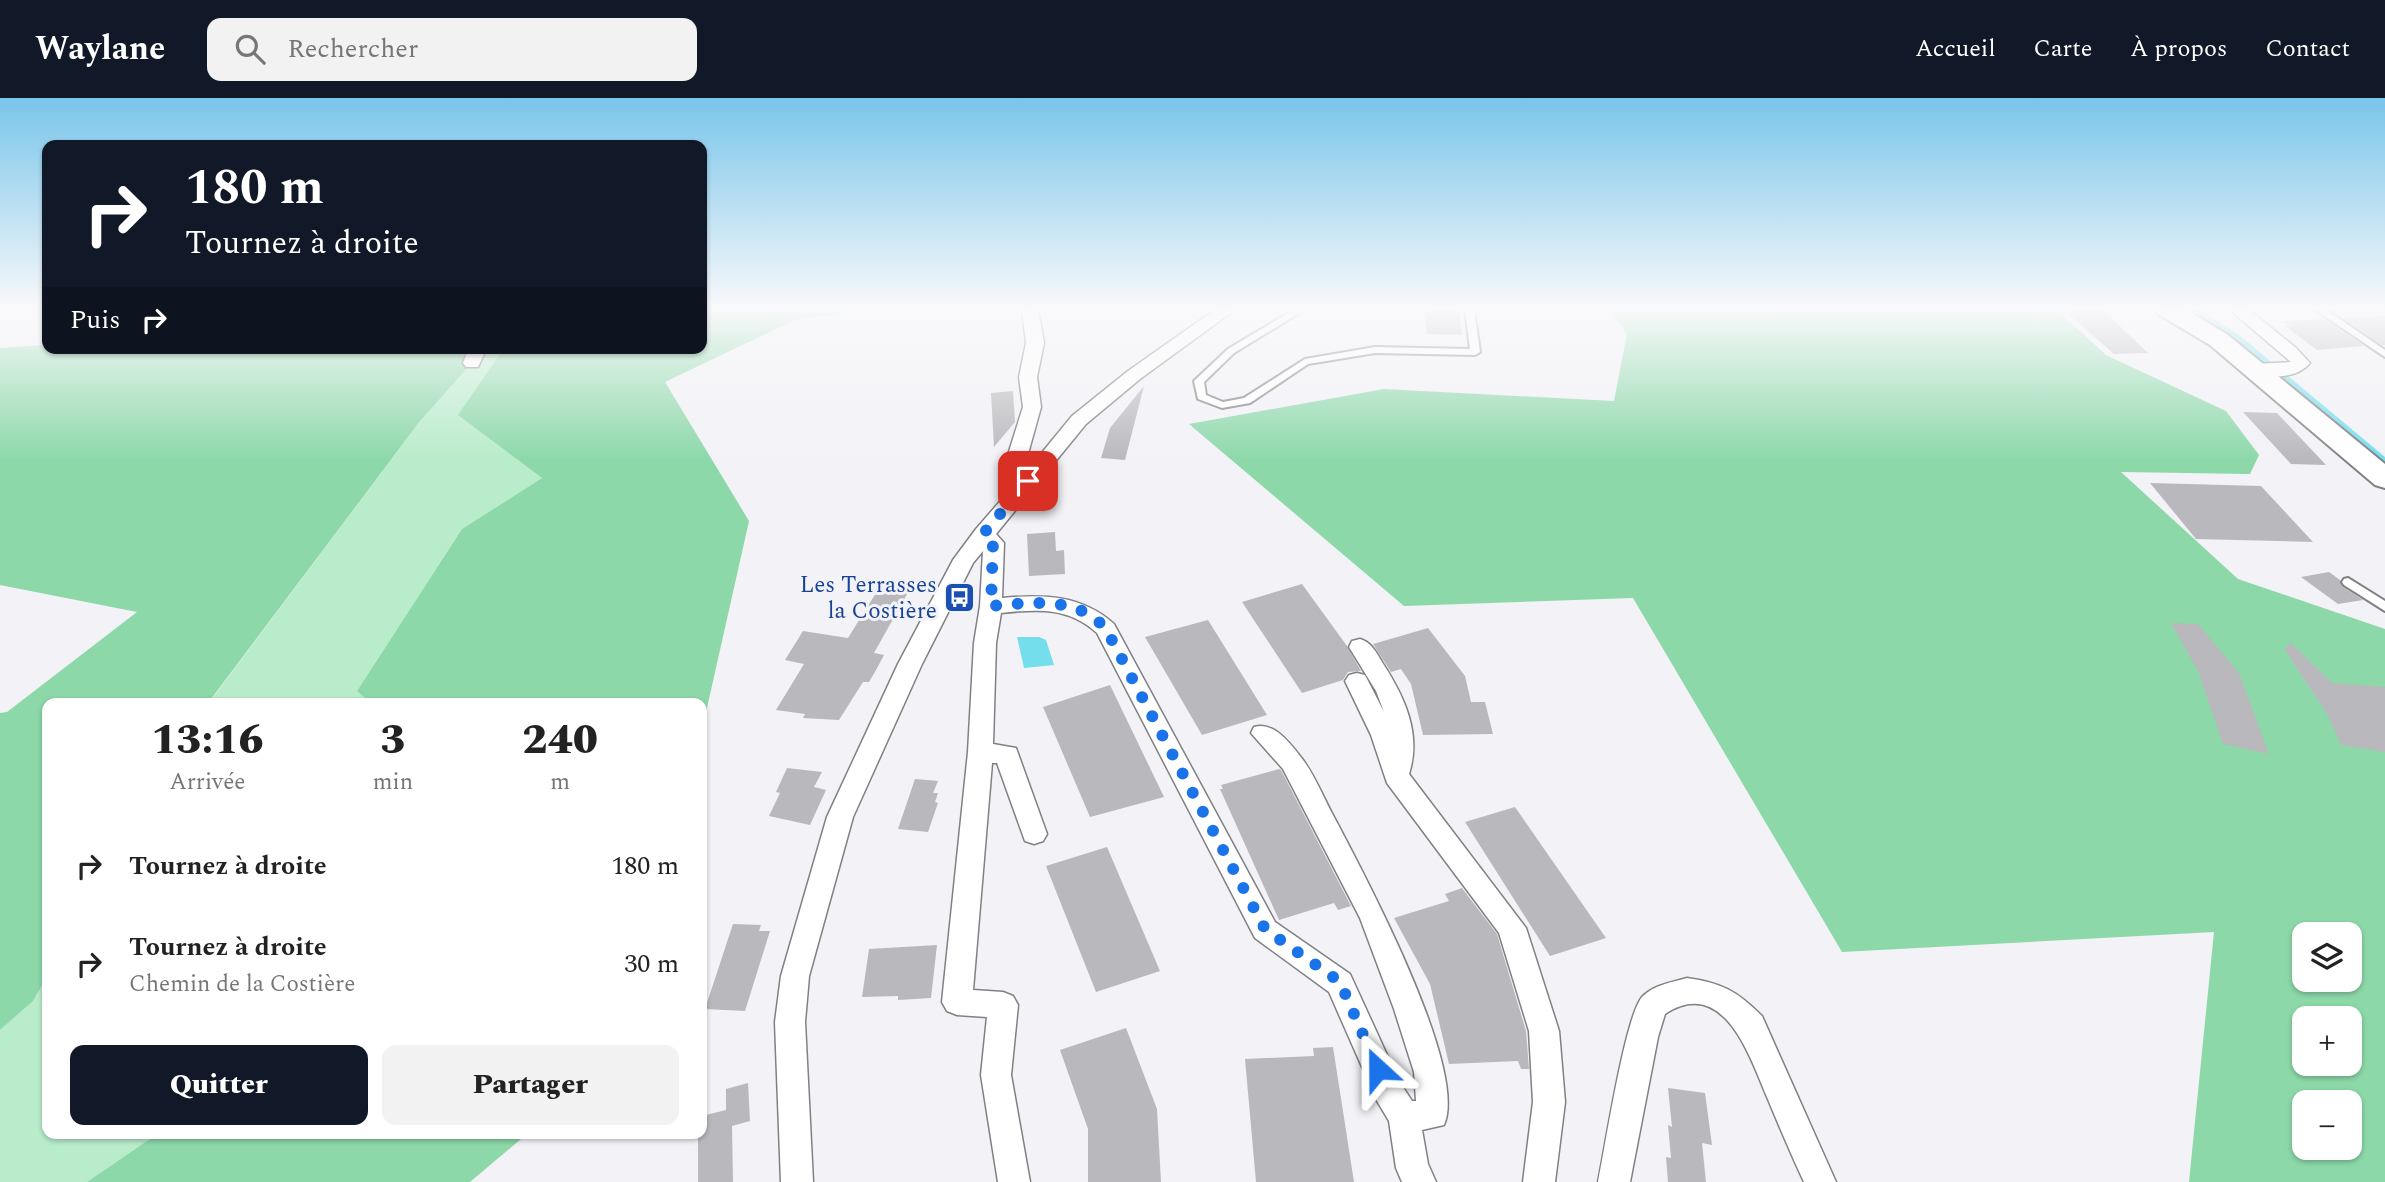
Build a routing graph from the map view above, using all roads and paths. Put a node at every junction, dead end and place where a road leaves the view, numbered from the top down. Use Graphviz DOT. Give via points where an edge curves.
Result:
graph roads {
  1 [pos="1032,360"];
  2 [pos="1156,360"];
  3 [pos="1222,360"];
  4 [pos="1319,360"];
  5 [pos="2247,360"];
  6 [pos="2298,360"];
  7 [pos="2262,370"];
  8 [pos="1033,474"];
  9 [pos="2385,478"];
  10 [pos="983,534"];
  11 [pos="2348,582"];
  12 [pos="991,606"];
  13 [pos="2385,607"];
  14 [pos="1360,647"];
  15 [pos="1357,681"];
  16 [pos="1263,733"];
  17 [pos="980,751"];
  18 [pos="1396,776"];
  19 [pos="1034,834"];
  20 [pos="1404,1117"];
  21 [pos="797,1182"];
  22 [pos="1014,1182"];
  23 [pos="1420,1182"];
  24 [pos="1539,1182"];
  25 [pos="1614,1182"];
  26 [pos="1820,1182"];
  1 -- 8 [label="street" via="1028,377 1032,407 1016,461 1019,468"];
  2 -- 8 [label="street" via="1096,404"];
  3 -- 4 [label="lane" via="1199,381 1201,397 1222,405 1247,401 1305,362"];
  5 -- 7 [label="street"];
  6 -- 7 [label="street" via="2301,363 2292,370"];
  7 -- 9 [label="street"];
  8 -- 10 [label="street"];
  10 -- 12 [label="street" via="993,543"];
  10 -- 21 [label="street" via="945,594 840,817 795,976 790,1022"];
  11 -- 13 [label="lane"];
  12 -- 17 [label="street"];
  12 -- 20 [label="street" via="1060,604 1094,616 1106,629 1265,929 1340,982"];
  14 -- 18 [label="street" via="1385,683 1400,721 1403,756"];
  15 -- 18 [label="street"];
  16 -- 20 [label="street" via="1292,763 1373,917 1409,1009 1429,1072 1433,1114"];
  17 -- 19 [label="street" via="1007,755"];
  17 -- 22 [label="street" via="957,1002 1003,1005 996,1075"];
  18 -- 24 [label="street" via="1512,928 1544,1031 1549,1102"];
  20 -- 23 [label="street" via="1412,1168"];
  25 -- 26 [label="street" via="1643,1037 1654,1006 1670,995 1688,991 1710,994 1730,1004 1751,1025"];
}
